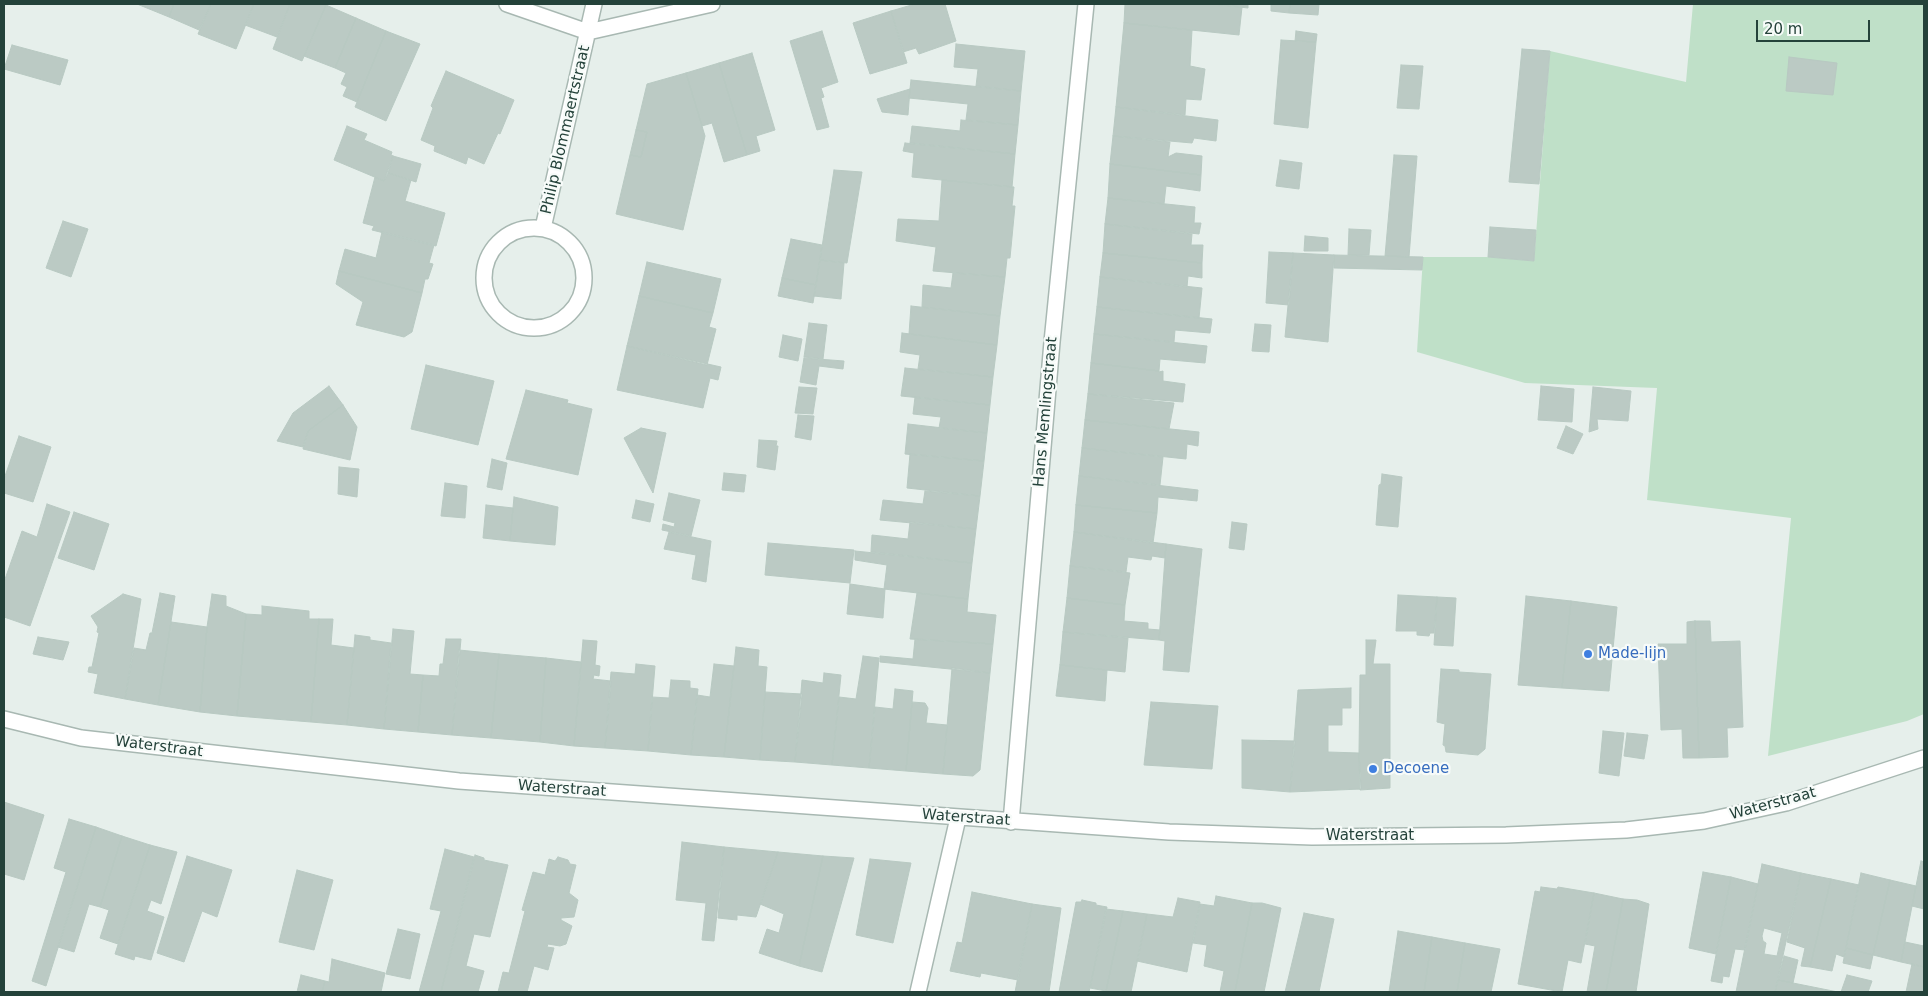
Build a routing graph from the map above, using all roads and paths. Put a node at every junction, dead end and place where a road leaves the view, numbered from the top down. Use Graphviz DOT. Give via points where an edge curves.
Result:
graph roads {
  1 [pos="507,4"];
  2 [pos="594,4"];
  3 [pos="712,4"];
  4 [pos="1086,4"];
  5 [pos="588,32"];
  6 [pos="543,228"];
  7 [pos="4,719"];
  8 [pos="1924,758"];
  9 [pos="958,818"];
  10 [pos="1011,822"];
  11 [pos="918,992"];
  1 -- 5 [label="street"];
  2 -- 5 [label="street, Philip Blommaertstraat"];
  3 -- 5 [label="street"];
  4 -- 10 [label="street, Hans Memlingstraat" via="1052,342"];
  5 -- 6 [label="street, Philip Blommaertstraat"];
  6 -- 6 [label="street, Philip Blommaertstraat" via="518,230 495,246 486,262 484,280 488,297 499,314 516,325 536,328 554,324 568,316 580,300 585,276 581,258 559,233"];
  7 -- 9 [label="street, Waterstraat" via="81,738 459,781"];
  8 -- 10 [label="street, Waterstraat" via="1786,803 1704,821 1626,830 1312,837"];
  9 -- 10 [label="street, Waterstraat"];
  9 -- 11 [label="street"];
}
